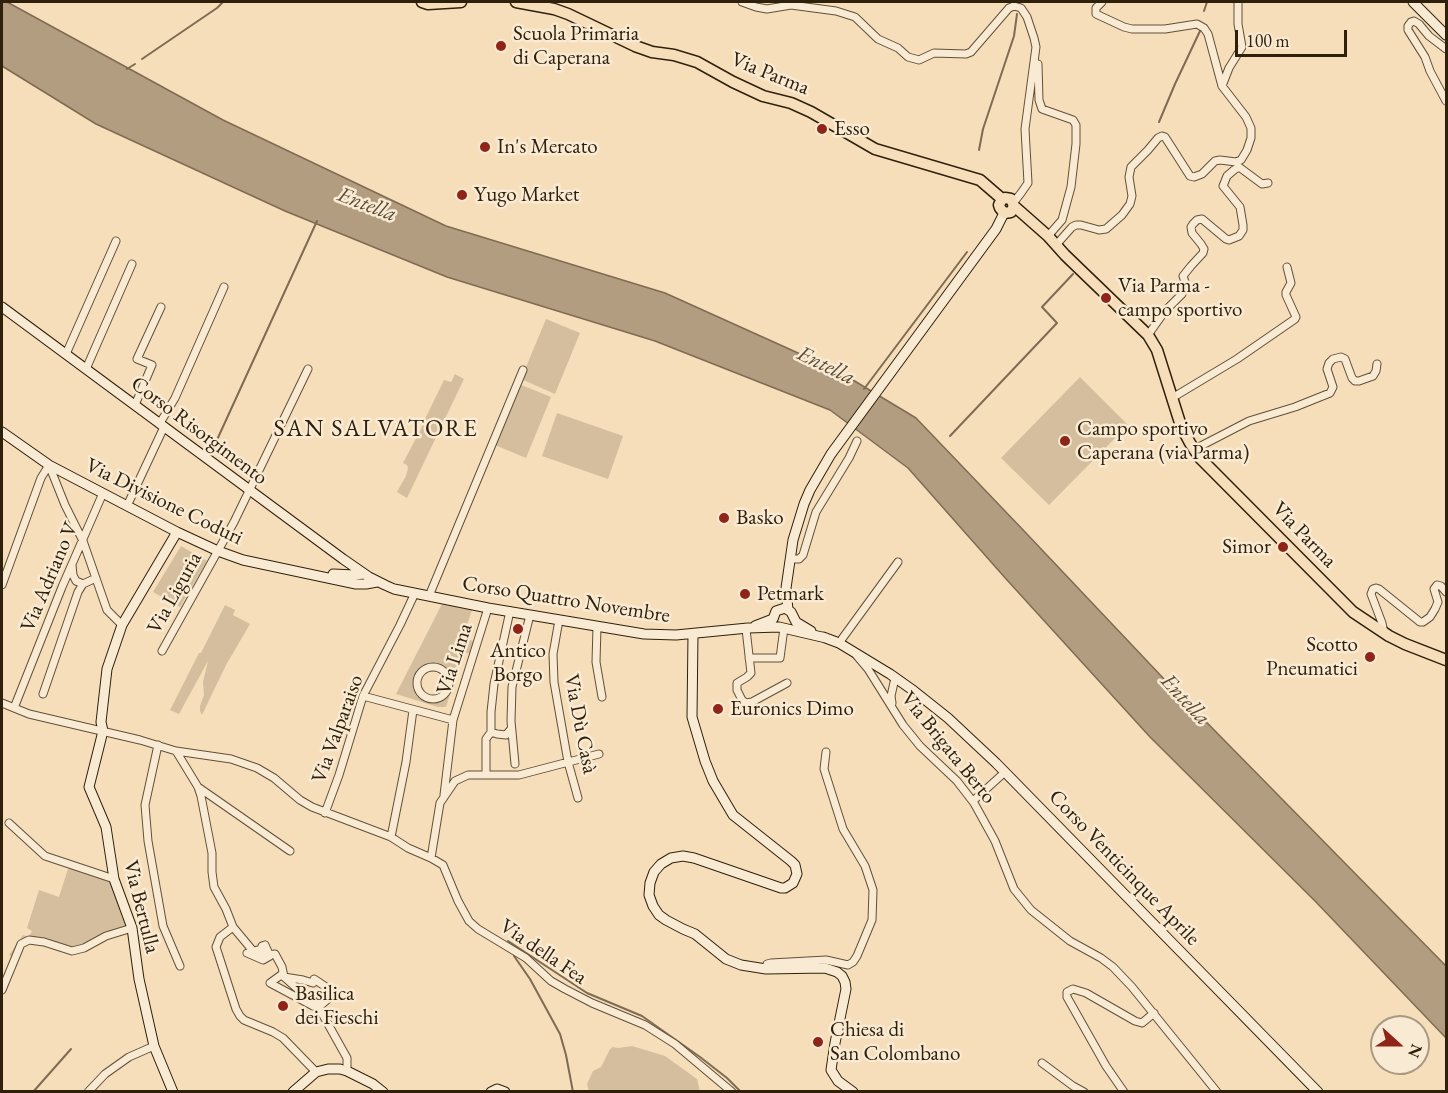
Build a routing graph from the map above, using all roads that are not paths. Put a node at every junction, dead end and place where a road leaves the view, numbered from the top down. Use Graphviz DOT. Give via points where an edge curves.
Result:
graph roads {
  1 [pos="422,2"];
  2 [pos="461,2"];
  3 [pos="516,2"];
  4 [pos="742,2"];
  5 [pos="1102,2"];
  6 [pos="1238,2"];
  7 [pos="1413,2"];
  8 [pos="1446,35"];
  9 [pos="1446,49"];
  10 [pos="1035,54"];
  11 [pos="1222,86"];
  12 [pos="1446,101"];
  13 [pos="1268,183"];
  14 [pos="1002,199"];
  15 [pos="1014,204"];
  16 [pos="1004,213"];
  17 [pos="1048,236"];
  18 [pos="116,241"];
  19 [pos="1056,245"];
  20 [pos="132,264"];
  21 [pos="1287,267"];
  22 [pos="224,287"];
  23 [pos="2,307"];
  24 [pos="161,307"];
  25 [pos="1148,335"];
  26 [pos="66,354"];
  27 [pos="1377,364"];
  28 [pos="86,369"];
  29 [pos="308,369"];
  30 [pos="523,370"];
  31 [pos="1172,398"];
  32 [pos="135,405"];
  33 [pos="162,425"];
  34 [pos="2,432"];
  35 [pos="857,441"];
  36 [pos="1193,450"];
  37 [pos="49,465"];
  38 [pos="249,490"];
  39 [pos="104,493"];
  40 [pos="127,506"];
  41 [pos="177,532"];
  42 [pos="83,541"];
  43 [pos="218,551"];
  44 [pos="343,559"];
  45 [pos="790,559"];
  46 [pos="898,561"];
  47 [pos="72,565"];
  48 [pos="335,574"];
  49 [pos="364,574"];
  50 [pos="321,576"];
  51 [pos="96,578"];
  52 [pos="377,582"];
  53 [pos="83,584"];
  54 [pos="2,585"];
  55 [pos="1446,592"];
  56 [pos="415,593"];
  57 [pos="429,596"];
  58 [pos="488,608"];
  59 [pos="510,611"];
  60 [pos="787,612"];
  61 [pos="530,615"];
  62 [pos="559,620"];
  63 [pos="779,624"];
  64 [pos="122,625"];
  65 [pos="597,627"];
  66 [pos="747,628"];
  67 [pos="1384,633"];
  68 [pos="693,634"];
  69 [pos="826,638"];
  70 [pos="839,643"];
  71 [pos="162,651"];
  72 [pos="853,652"];
  73 [pos="749,658"];
  74 [pos="1446,660"];
  75 [pos="892,676"];
  76 [pos="417,680"];
  77 [pos="787,683"];
  78 [pos="880,687"];
  79 [pos="43,694"];
  80 [pos="363,696"];
  81 [pos="602,697"];
  82 [pos="2,703"];
  83 [pos="15,708"];
  84 [pos="892,708"];
  85 [pos="413,711"];
  86 [pos="453,720"];
  87 [pos="512,729"];
  88 [pos="103,731"];
  89 [pos="491,732"];
  90 [pos="158,745"];
  91 [pos="176,751"];
  92 [pos="826,752"];
  93 [pos="599,754"];
  94 [pos="568,762"];
  95 [pos="515,764"];
  96 [pos="1005,772"];
  97 [pos="486,775"];
  98 [pos="198,787"];
  99 [pos="444,795"];
  100 [pos="578,798"];
  101 [pos="973,801"];
  102 [pos="325,813"];
  103 [pos="9,823"];
  104 [pos="391,837"];
  105 [pos="290,851"];
  106 [pos="431,858"];
  107 [pos="114,879"];
  108 [pos="233,927"];
  109 [pos="132,928"];
  110 [pos="180,966"];
  111 [pos="766,969"];
  112 [pos="284,977"];
  113 [pos="2,990"];
  114 [pos="314,1004"];
  115 [pos="1154,1013"];
  116 [pos="154,1046"];
  117 [pos="1042,1063"];
  118 [pos="347,1071"];
  119 [pos="316,1072"];
  120 [pos="88,1092"];
  121 [pos="173,1092"];
  122 [pos="293,1092"];
  123 [pos="383,1092"];
  124 [pos="491,1092"];
  125 [pos="505,1092"];
  126 [pos="732,1092"];
  127 [pos="852,1092"];
  128 [pos="1084,1092"];
  129 [pos="1124,1092"];
  130 [pos="1217,1092"];
  131 [pos="1318,1092"];
  1 -- 2 [label="main road"];
  3 -- 14 [label="main road, Via Parma" via="561,11 634,46 697,62 763,96 811,112 875,150 980,180"];
  4 -- 10 [label="street" via="767,9 791,5 855,17 878,39 920,60 934,53 971,52 1014,6 1027,17"];
  5 -- 11 [label="street" via="1096,14 1124,27 1165,29 1197,24 1204,28"];
  6 -- 11 [label="street" via="1242,47"];
  7 -- 8 [label="main road"];
  9 -- 12 [label="street" via="1419,24 1414,21 1408,26"];
  10 -- 15 [label="street" via="1025,129 1028,183"];
  10 -- 17 [label="street" via="1042,109 1073,120 1076,125 1071,188 1062,220"];
  11 -- 19 [label="street" via="1251,128 1241,160 1215,161 1202,174 1190,176 1162,136 1131,167 1132,196 1122,215 1106,229 1076,225"];
  13 -- 25 [label="street" via="1262,184 1239,167 1227,176 1222,186 1240,207 1243,230 1229,240 1202,219 1193,224 1192,232 1203,253 1183,276 1186,285 1182,294"];
  14 -- 15 [label="main road" via="1008,198"];
  14 -- 16 [label="main road" via="999,205"];
  15 -- 16 [label="main road" via="1011,212"];
  15 -- 17 [label="main road, Via Parma"];
  16 -- 45 [label="main road" via="831,454 804,504"];
  17 -- 19 [label="main road, Via Parma"];
  18 -- 26 [label="street"];
  19 -- 25 [label="main road, Via Parma"];
  20 -- 28 [label="street"];
  21 -- 31 [label="street" via="1291,283 1286,295 1295,319"];
  22 -- 33 [label="street"];
  23 -- 26 [label="main road, Corso Risorgimento"];
  24 -- 32 [label="street" via="137,359 152,365"];
  25 -- 31 [label="main road, Via Parma" via="1157,350"];
  26 -- 28 [label="main road, Corso Risorgimento"];
  27 -- 36 [label="street" via="1374,375 1355,381 1345,359 1334,359 1327,369 1333,387 1330,393 1249,421"];
  28 -- 32 [label="main road, Corso Risorgimento"];
  29 -- 38 [label="street, Via Liguria"];
  30 -- 57 [label="street"];
  31 -- 36 [label="main road, Via Parma"];
  32 -- 33 [label="main road, Corso Risorgimento"];
  33 -- 38 [label="main road, Corso Risorgimento"];
  33 -- 40 [label="street"];
  34 -- 37 [label="main road, Via Divisione Coduri"];
  35 -- 45 [label="street" via="816,512 803,555"];
  36 -- 67 [label="main road, Via Parma" via="1353,612"];
  37 -- 39 [label="main road, Via Divisione Coduri"];
  37 -- 42 [label="street"];
  37 -- 54 [label="street"];
  38 -- 43 [label="street, Via Liguria"];
  38 -- 44 [label="main road, Corso Risorgimento"];
  39 -- 40 [label="main road, Via Divisione Coduri"];
  39 -- 42 [label="street, Via Adriano V"];
  40 -- 41 [label="main road, Via Divisione Coduri"];
  41 -- 43 [label="main road, Via Divisione Coduri"];
  41 -- 64 [label="main road, Via Bertulla"];
  42 -- 47 [label="street, Via Adriano V"];
  42 -- 51 [label="street"];
  43 -- 50 [label="main road, Via Divisione Coduri"];
  43 -- 71 [label="street, Via Liguria"];
  44 -- 48 [label="main road"];
  44 -- 49 [label="main road, Corso Risorgimento"];
  45 -- 60 [label="main road"];
  46 -- 70 [label="street"];
  47 -- 53 [label="street" via="76,581"];
  47 -- 83 [label="street, Via Adriano V"];
  48 -- 49 [label="main road, Via Divisione Coduri"];
  48 -- 50 [label="main road, Via Divisione Coduri"];
  49 -- 52 [label="main road, Corso Risorgimento"];
  50 -- 52 [label="main road, Via Divisione Coduri" via="356,584"];
  51 -- 53 [label="street"];
  51 -- 64 [label="street" via="107,610"];
  52 -- 56 [label="main road, Corso Quattro Novembre"];
  53 -- 79 [label="street"];
  55 -- 67 [label="street" via="1437,585 1436,609 1420,622 1379,590 1373,590"];
  56 -- 57 [label="main road, Corso Quattro Novembre"];
  56 -- 80 [label="street, Via Valparaiso"];
  57 -- 58 [label="main road, Corso Quattro Novembre"];
  58 -- 59 [label="main road, Corso Quattro Novembre"];
  58 -- 86 [label="street, Via Lima"];
  59 -- 61 [label="main road, Corso Quattro Novembre"];
  59 -- 89 [label="street" via="494,684"];
  60 -- 63 [label="main road" via="775,613"];
  60 -- 63 [label="main road" via="792,623"];
  60 -- 69 [label="main road" via="803,627"];
  61 -- 62 [label="main road, Corso Quattro Novembre"];
  61 -- 87 [label="street" via="513,687"];
  62 -- 65 [label="main road, Corso Quattro Novembre"];
  62 -- 94 [label="street, Via Dù Casà" via="553,675"];
  63 -- 66 [label="main road, Corso Quattro Novembre"];
  63 -- 69 [label="main road, Corso Quattro Novembre"];
  63 -- 73 [label="street" via="780,658"];
  64 -- 88 [label="main road, Via Bertulla" via="107,669 100,722"];
  65 -- 68 [label="main road, Corso Quattro Novembre" via="644,634"];
  65 -- 81 [label="street" via="596,662"];
  66 -- 68 [label="main road, Corso Quattro Novembre"];
  66 -- 73 [label="street"];
  67 -- 74 [label="main road, Via Parma"];
  68 -- 111 [label="main road" via="692,717 713,781 733,815 791,861 797,874 794,883 781,888 683,856 671,858 654,872 649,895 659,915 695,934 726,959"];
  69 -- 70 [label="main road, Corso Venticinque Aprile"];
  70 -- 72 [label="main road, Corso Venticinque Aprile"];
  72 -- 75 [label="main road, Corso Venticinque Aprile"];
  72 -- 78 [label="street, Via Brigata Berto"];
  73 -- 77 [label="street" via="751,673 736,686 746,703"];
  75 -- 78 [label="street" via="883,679"];
  75 -- 84 [label="street"];
  75 -- 96 [label="main road, Corso Venticinque Aprile" via="948,718"];
  76 -- 76 [label="street" via="419,691 432,699 443,696 449,686 444,671 434,666 423,670"];
  78 -- 84 [label="street, Via Brigata Berto"];
  80 -- 85 [label="street"];
  80 -- 102 [label="street, Via Valparaiso"];
  82 -- 83 [label="street, Via della Fea"];
  83 -- 88 [label="street, Via della Fea"];
  84 -- 101 [label="street, Via Brigata Berto" via="920,746"];
  85 -- 86 [label="street"];
  85 -- 104 [label="street"];
  86 -- 99 [label="street, Via Lima"];
  87 -- 89 [label="street" via="506,735"];
  87 -- 95 [label="street"];
  88 -- 90 [label="street, Via della Fea"];
  88 -- 107 [label="main road, Via Bertulla" via="88,787 106,828"];
  89 -- 97 [label="street" via="486,739"];
  90 -- 91 [label="street, Via della Fea"];
  90 -- 110 [label="street" via="145,805 148,841 163,926"];
  91 -- 98 [label="street"];
  91 -- 102 [label="street, Via della Fea" via="231,759 257,768"];
  92 -- 111 [label="street" via="824,769 843,829 865,866 873,890 872,920 857,956 848,965 826,960 771,963"];
  93 -- 94 [label="street"];
  94 -- 97 [label="street" via="519,775"];
  94 -- 100 [label="street, Via Dù Casà"];
  96 -- 101 [label="street"];
  96 -- 131 [label="main road, Corso Venticinque Aprile"];
  97 -- 99 [label="street" via="468,775 455,781"];
  98 -- 105 [label="street"];
  98 -- 108 [label="street" via="212,853 214,887"];
  99 -- 106 [label="street, Via Lima"];
  101 -- 115 [label="street, Via Brigata Berto" via="995,841 1014,889 1030,910 1113,967"];
  102 -- 104 [label="street, Via della Fea"];
  103 -- 107 [label="street" via="45,856"];
  104 -- 106 [label="street, Via della Fea"];
  106 -- 126 [label="street, Via della Fea" via="443,865 458,901 478,929 526,958 565,990 645,1025 675,1044"];
  107 -- 109 [label="main road, Via Bertulla"];
  108 -- 112 [label="street" via="253,951 275,954"];
  108 -- 119 [label="street" via="220,937 216,947 240,1016 283,1038"];
  109 -- 113 [label="street" via="72,951 28,940 21,944"];
  109 -- 116 [label="main road, Via Bertulla"];
  111 -- 127 [label="main road" via="825,968 842,976 846,989 831,1070"];
  112 -- 114 [label="street"];
  112 -- 114 [label="street" via="281,975 270,983"];
  112 -- 114 [label="street" via="313,983 314,979 335,993 321,1005"];
  114 -- 118 [label="street" via="347,1058"];
  115 -- 129 [label="street" via="1142,1023 1086,993 1073,989 1067,992"];
  115 -- 130 [label="street, Via Brigata Berto"];
  116 -- 120 [label="street" via="129,1057"];
  116 -- 121 [label="main road, Via Bertulla"];
  117 -- 128 [label="street"];
  118 -- 119 [label="main road"];
  118 -- 123 [label="main road"];
  119 -- 122 [label="main road"];
  124 -- 125 [label="main road"];
}
